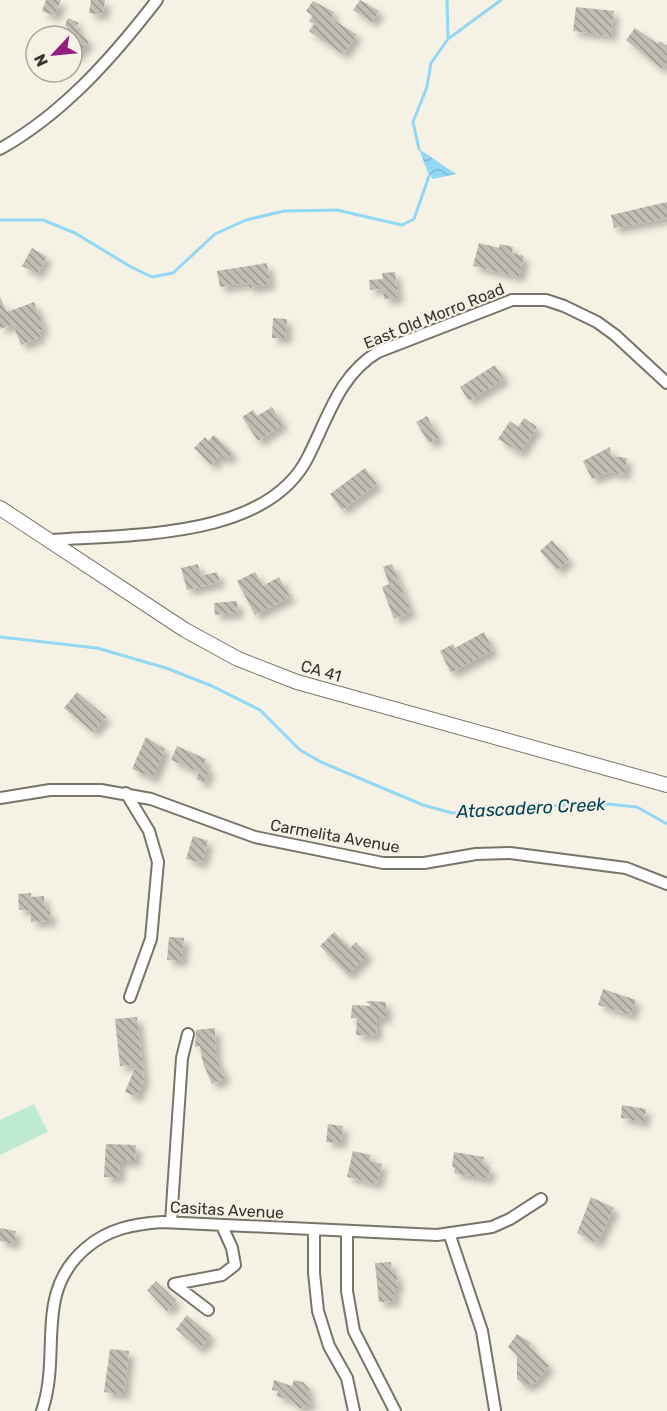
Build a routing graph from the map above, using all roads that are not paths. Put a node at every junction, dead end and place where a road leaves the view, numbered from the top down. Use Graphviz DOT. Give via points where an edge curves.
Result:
graph roads {
  1 [pos="157,0"];
  2 [pos="0,149"];
  3 [pos="667,383"];
  4 [pos="0,508"];
  5 [pos="50,540"];
  6 [pos="667,784"];
  7 [pos="126,793"];
  8 [pos="0,798"];
  9 [pos="667,884"];
  10 [pos="130,997"];
  11 [pos="188,1034"];
  12 [pos="541,1199"];
  13 [pos="171,1222"];
  14 [pos="222,1226"];
  15 [pos="314,1230"];
  16 [pos="348,1231"];
  17 [pos="449,1233"];
  18 [pos="208,1310"];
  19 [pos="495,1410"];
  20 [pos="42,1411"];
  21 [pos="354,1411"];
  22 [pos="395,1411"];
  1 -- 2 [label="street" via="78,90 37,125"];
  3 -- 5 [label="street, East Old Morro Road" via="615,335 583,314 546,300 512,300 361,362 342,386 300,470 281,489 248,510 183,530"];
  4 -- 5 [label="main road, CA 41 / CA 41"];
  5 -- 6 [label="main road, CA 41 / CA 41" via="185,630 238,659 297,682"];
  7 -- 8 [label="street, Carmelita Avenue" via="75,789"];
  7 -- 9 [label="street, Carmelita Avenue" via="183,809 255,837 383,863 424,863 510,853 619,867"];
  7 -- 10 [label="street" via="149,831 158,862 151,939"];
  11 -- 13 [label="street" via="182,1058"];
  12 -- 17 [label="street, Casitas Avenue" via="498,1225"];
  13 -- 14 [label="street, Casitas Avenue"];
  13 -- 20 [label="street, Casitas Avenue" via="139,1223 109,1232 82,1252 63,1273 55,1294 49,1381"];
  14 -- 15 [label="street, Casitas Avenue"];
  14 -- 18 [label="street" via="235,1265 222,1275 174,1284"];
  15 -- 16 [label="street, Casitas Avenue"];
  15 -- 21 [label="street" via="318,1311 329,1346 347,1378"];
  16 -- 17 [label="street, Casitas Avenue"];
  16 -- 22 [label="street" via="347,1291 354,1331"];
  17 -- 19 [label="street" via="482,1331"];
}
